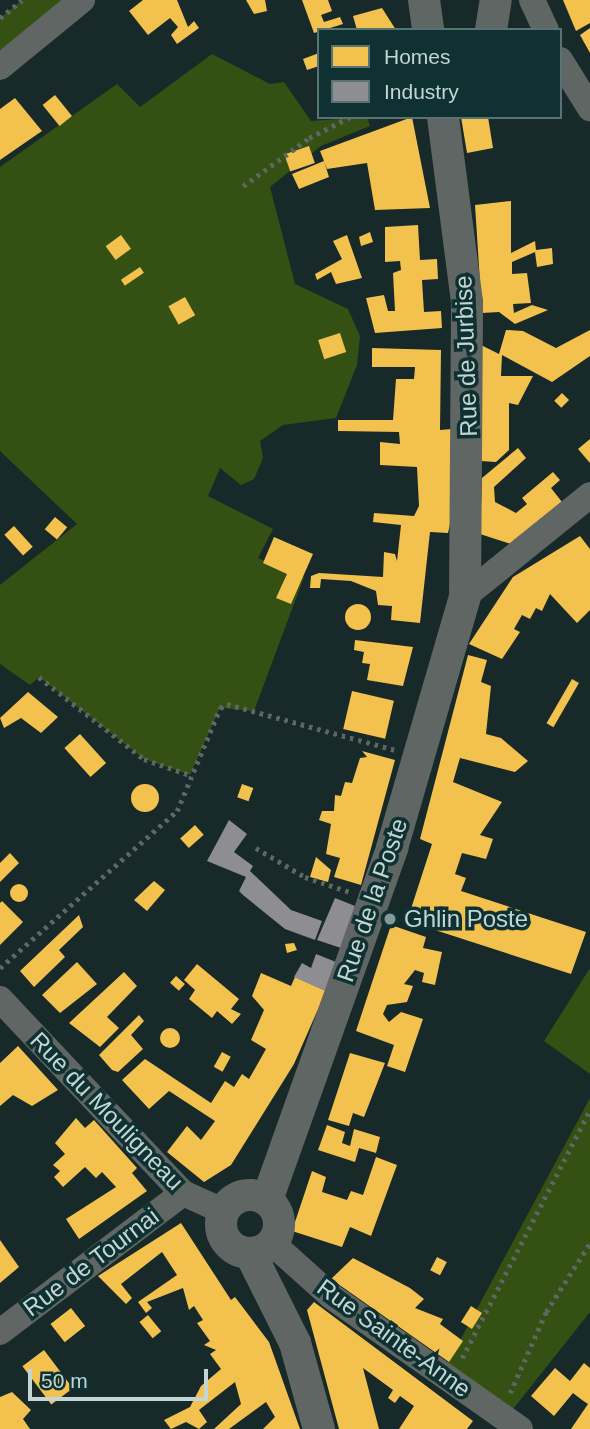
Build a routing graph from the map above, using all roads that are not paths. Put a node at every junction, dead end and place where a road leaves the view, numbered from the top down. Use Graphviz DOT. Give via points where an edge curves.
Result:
graph roads {
  1 [pos="82,0"];
  2 [pos="496,0"];
  3 [pos="531,0"];
  4 [pos="492,28"];
  5 [pos="545,28"];
  6 [pos="562,66"];
  7 [pos="0,67"];
  8 [pos="590,108"];
  9 [pos="443,119"];
  10 [pos="590,495"];
  11 [pos="465,596"];
  12 [pos="0,999"];
  13 [pos="183,1193"];
  14 [pos="267,1200"];
  15 [pos="223,1211"];
  16 [pos="261,1248"];
  17 [pos="0,1332"];
  18 [pos="513,1424"];
  19 [pos="319,1429"];
  1 -- 7 [label="street"];
  2 -- 4 [label="street"];
  3 -- 5 [label="street"];
  6 -- 8 [label="street"];
  9 -- 11 [label="street, Rue de Jurbise" via="467,302"];
  10 -- 11 [label="street"];
  11 -- 14 [label="street, Rue de la Poste" via="373,900"];
  12 -- 13 [label="street, Rue du Mouligneau"];
  13 -- 15 [label="street, Rue du Mouligneau"];
  13 -- 17 [label="street, Rue de Tournai"];
  14 -- 15 [label="street" via="239,1196"];
  14 -- 16 [label="street" via="279,1216"];
  15 -- 16 [label="street" via="226,1242"];
  16 -- 18 [label="street, Rue Sainte-Anne"];
  16 -- 19 [label="street"];
}
